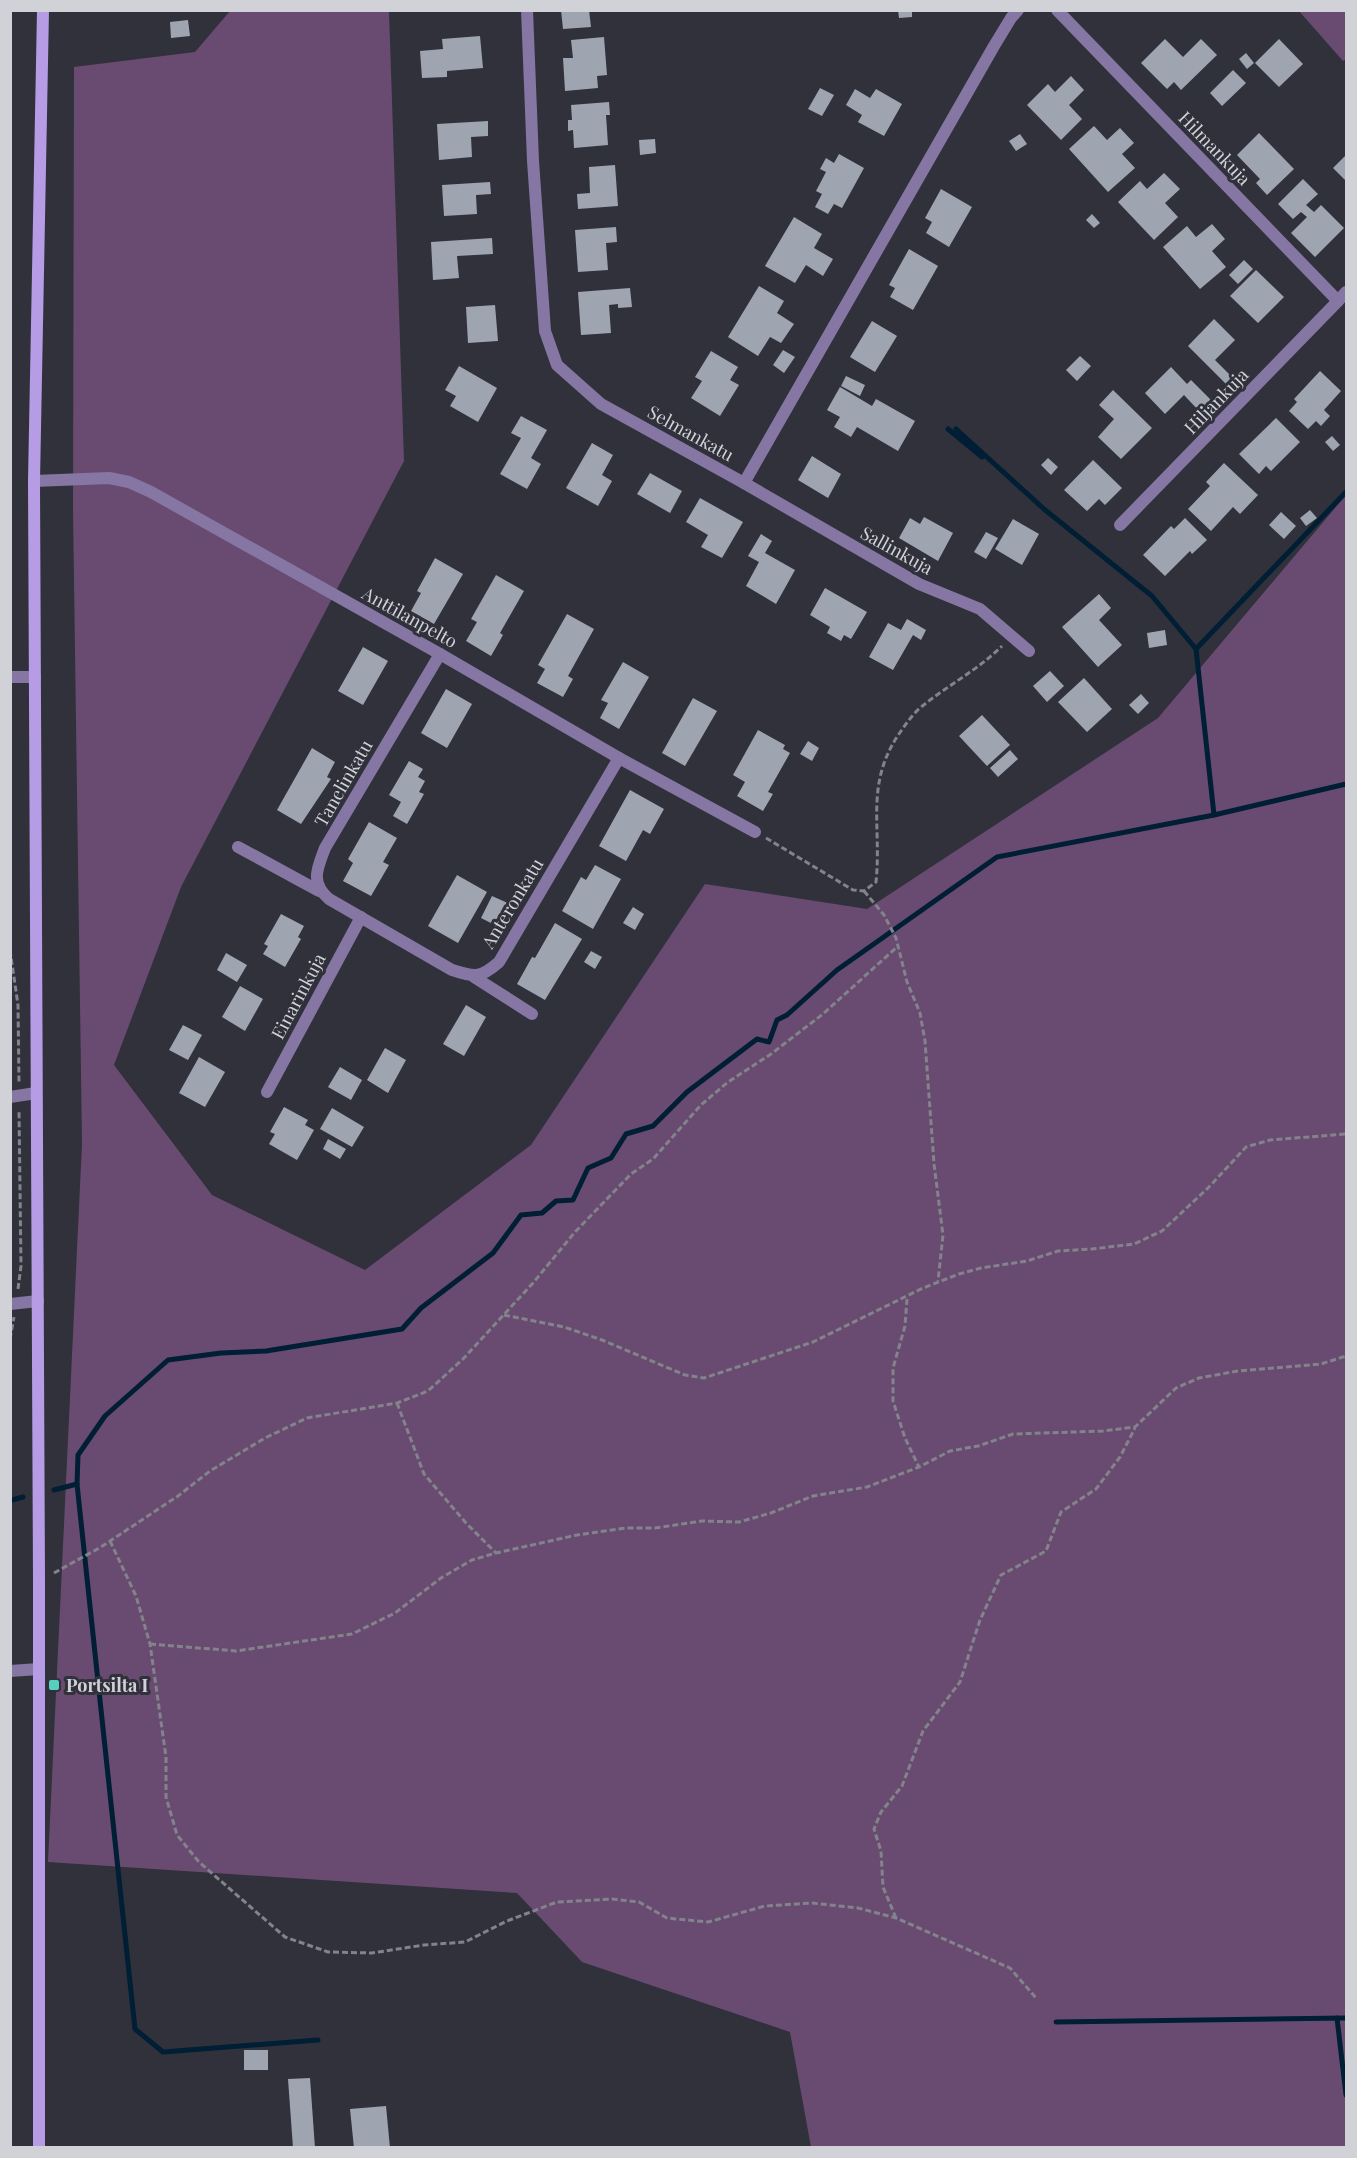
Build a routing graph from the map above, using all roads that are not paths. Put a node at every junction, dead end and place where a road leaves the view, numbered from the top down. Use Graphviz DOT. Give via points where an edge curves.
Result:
graph roads {
  1 [pos="43,10"];
  2 [pos="527,10"];
  3 [pos="1018,10"];
  4 [pos="1057,10"];
  5 [pos="1342,296"];
  6 [pos="34,482"];
  7 [pos="744,483"];
  8 [pos="1120,525"];
  9 [pos="1029,651"];
  10 [pos="440,654"];
  11 [pos="35,676"];
  12 [pos="10,677"];
  13 [pos="619,758"];
  14 [pos="755,832"];
  15 [pos="238,847"];
  16 [pos="319,891"];
  17 [pos="361,917"];
  18 [pos="474,977"];
  19 [pos="532,1014"];
  20 [pos="267,1092"];
  21 [pos="36,1093"];
  22 [pos="15,1096"];
  23 [pos="38,1301"];
  24 [pos="13,1304"];
  25 [pos="39,1669"];
  26 [pos="10,1671"];
  27 [pos="39,2148"];
  1 -- 6 [label="main road"];
  2 -- 7 [label="street, Selmankatu" via="545,331 557,365 601,404"];
  3 -- 7 [label="street, Selmankatu"];
  4 -- 5 [label="street, Hilmankuja"];
  5 -- 8 [label="street, Hiljankuja"];
  6 -- 10 [label="street, Anttilanpelto" via="109,477 129,482"];
  6 -- 11 [label="main road"];
  7 -- 9 [label="street, Sallinkuja" via="920,584 980,609"];
  10 -- 13 [label="street, Anttilanpelto"];
  10 -- 16 [label="street, Tanelinkatu" via="326,848 316,872"];
  11 -- 12 [label="street"];
  11 -- 21 [label="main road"];
  13 -- 14 [label="street, Anttilanpelto"];
  13 -- 18 [label="street, Anteronkatu" via="499,962"];
  15 -- 16 [label="street"];
  16 -- 17 [label="street"];
  17 -- 18 [label="street" via="452,970"];
  17 -- 20 [label="street, Einarinkuja"];
  18 -- 19 [label="street"];
  21 -- 22 [label="street"];
  21 -- 23 [label="main road"];
  23 -- 24 [label="street"];
  23 -- 25 [label="main road"];
  25 -- 26 [label="street"];
  25 -- 27 [label="main road"];
}
